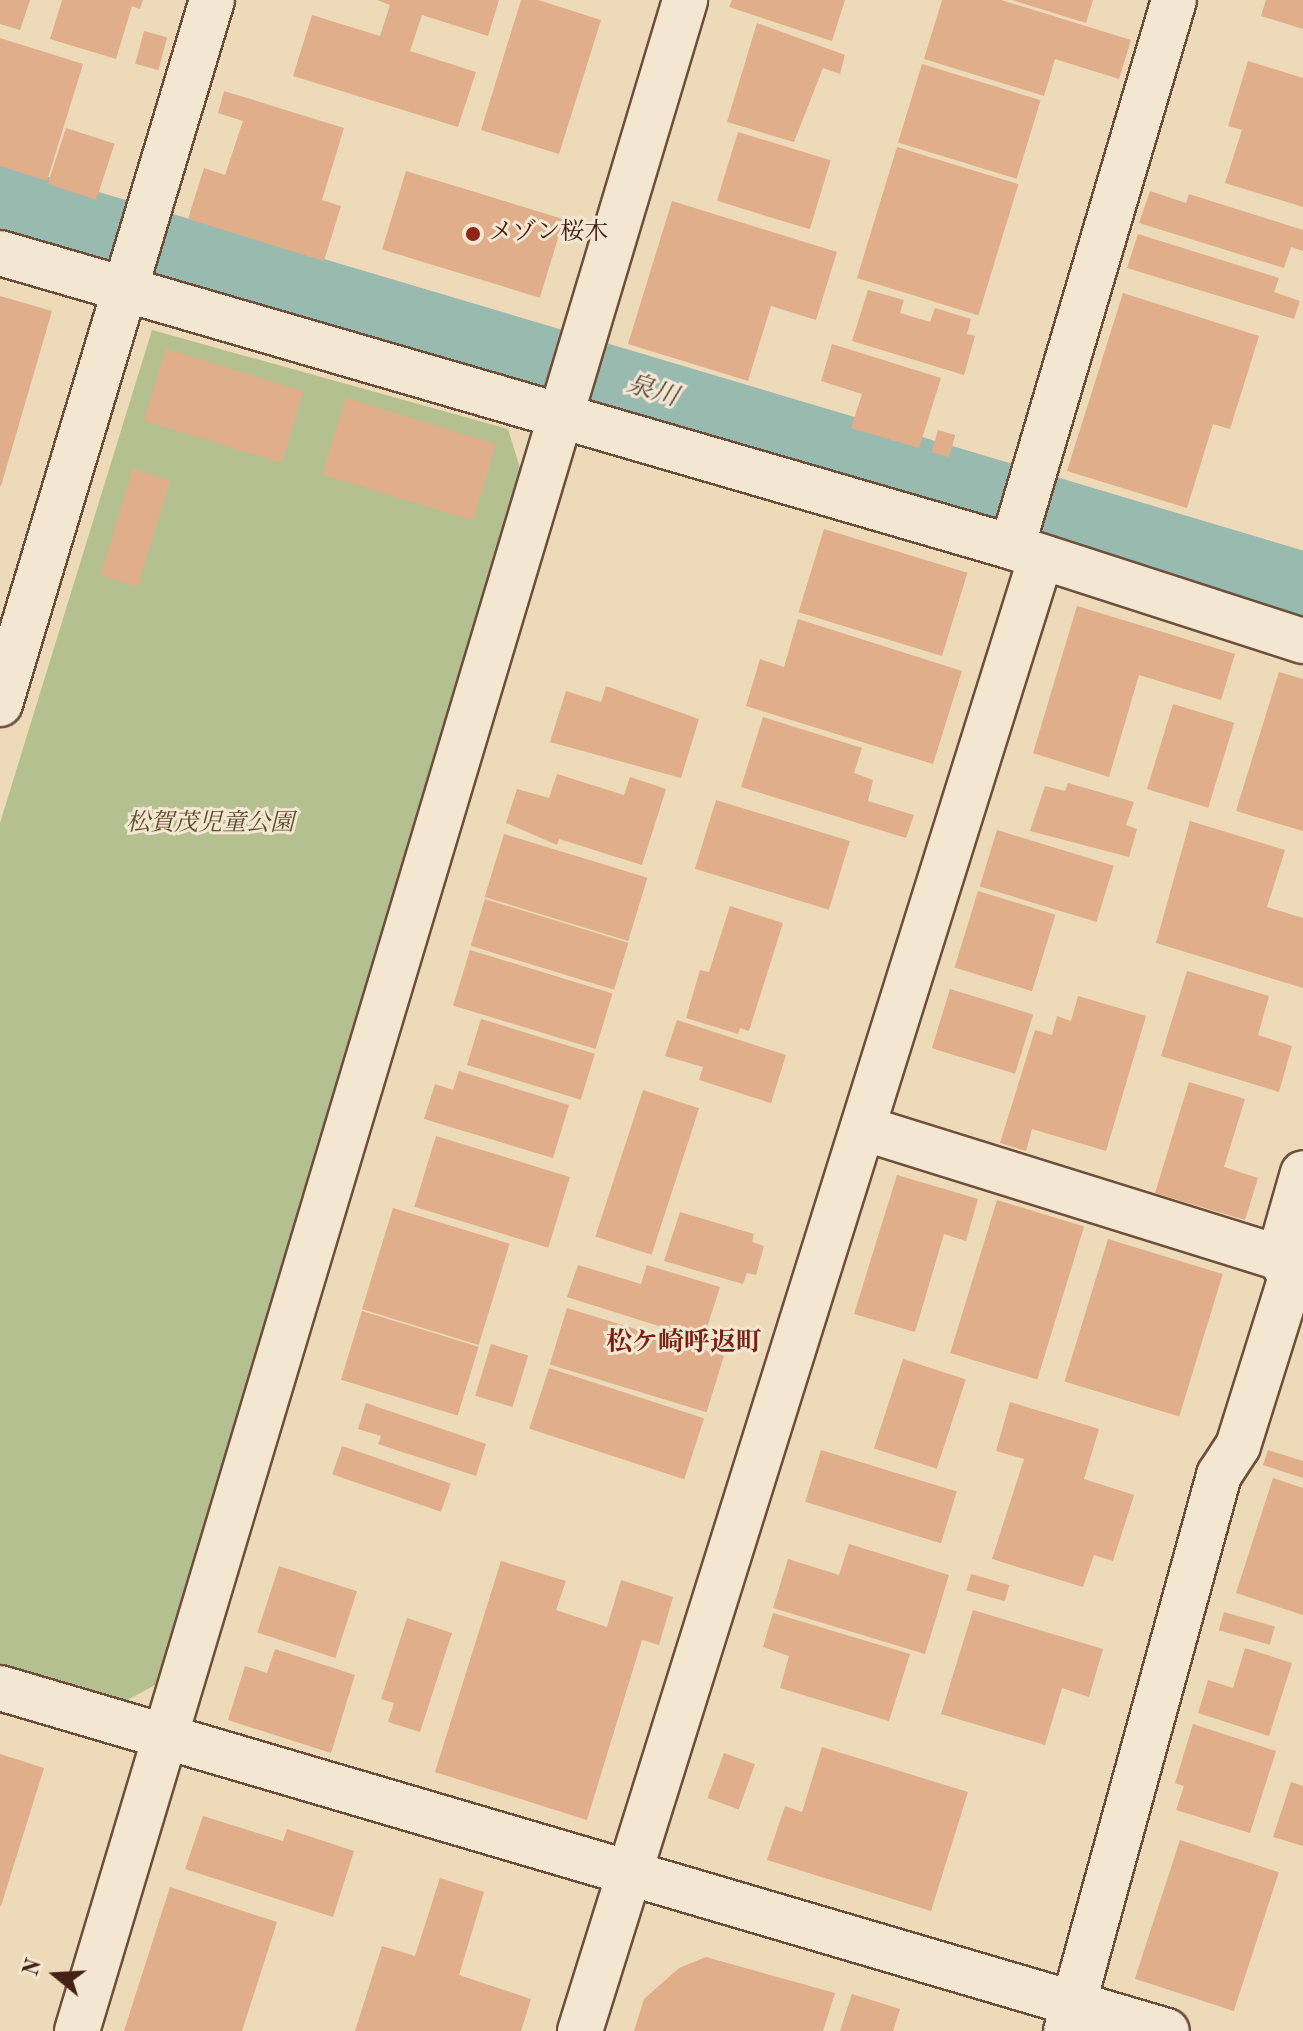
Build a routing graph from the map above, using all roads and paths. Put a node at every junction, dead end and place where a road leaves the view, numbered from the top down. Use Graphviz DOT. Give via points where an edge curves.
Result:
graph roads {
  1 [pos="212,0"];
  2 [pos="685,0"];
  3 [pos="1174,0"];
  4 [pos="0,253"];
  5 [pos="129,278"];
  6 [pos="564,404"];
  7 [pos="1024,543"];
  8 [pos="1303,641"];
  9 [pos="0,704"];
  10 [pos="863,1128"];
  11 [pos="1303,1173"];
  12 [pos="1291,1261"];
  13 [pos="0,1688"];
  14 [pos="165,1736"];
  15 [pos="630,1873"];
  16 [pos="1070,2017"];
  17 [pos="77,2031"];
  18 [pos="580,2031"];
  19 [pos="1167,2031"];
  1 -- 5 [label="street"];
  2 -- 6 [label="street"];
  3 -- 7 [label="street" via="1031,481"];
  4 -- 5 [label="street"];
  5 -- 6 [label="street"];
  5 -- 9 [label="street"];
  6 -- 7 [label="street"];
  6 -- 14 [label="street"];
  7 -- 8 [label="street"];
  7 -- 10 [label="street"];
  10 -- 12 [label="street"];
  10 -- 15 [label="street"];
  11 -- 12 [label="street"];
  12 -- 16 [label="street" via="1291,1277 1238,1446 1219,1475"];
  13 -- 14 [label="street"];
  14 -- 15 [label="street"];
  14 -- 17 [label="street"];
  15 -- 16 [label="street"];
  15 -- 18 [label="street"];
  16 -- 19 [label="street"];
}
